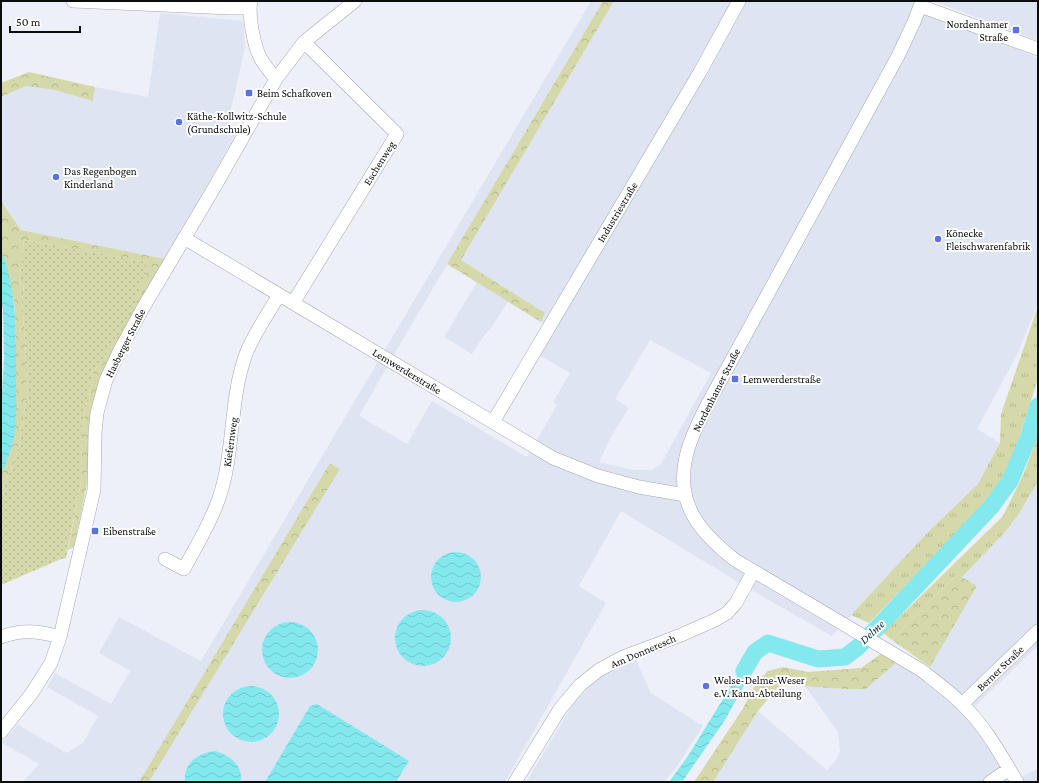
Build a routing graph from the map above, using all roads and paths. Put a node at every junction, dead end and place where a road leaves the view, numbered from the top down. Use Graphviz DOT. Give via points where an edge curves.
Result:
graph roads {
  1 [pos="73,1"];
  2 [pos="355,1"];
  3 [pos="740,1"];
  4 [pos="250,4"];
  5 [pos="921,4"];
  6 [pos="304,42"];
  7 [pos="1038,49"];
  8 [pos="276,79"];
  9 [pos="184,238"];
  10 [pos="279,295"];
  11 [pos="293,303"];
  12 [pos="493,422"];
  13 [pos="685,495"];
  14 [pos="165,559"];
  15 [pos="753,572"];
  16 [pos="1038,631"];
  17 [pos="1,637"];
  18 [pos="60,637"];
  19 [pos="962,704"];
  20 [pos="1,732"];
  21 [pos="1009,769"];
  22 [pos="515,782"];
  23 [pos="990,782"];
  24 [pos="1017,782"];
  1 -- 4 [label="street" via="230,8"];
  2 -- 6 [label="street, Hasberger Straße"];
  3 -- 12 [label="street, Industriestraße"];
  4 -- 8 [label="street" via="254,38 260,59"];
  5 -- 7 [label="street"];
  5 -- 13 [label="street, Nordenhamer Straße" via="898,56 706,407 695,430 685,462"];
  6 -- 8 [label="street, Hasberger Straße"];
  6 -- 11 [label="street, Eschenweg" via="397,134"];
  8 -- 9 [label="street, Hasberger Straße"];
  9 -- 10 [label="street, Lemwerderstraße"];
  9 -- 18 [label="street, Hasberger Straße" via="120,350 102,392 96,423 94,490"];
  10 -- 11 [label="street, Lemwerderstraße"];
  10 -- 14 [label="street, Kiefernweg" via="246,353 225,479 213,513 184,569"];
  11 -- 12 [label="street, Lemwerderstraße"];
  12 -- 13 [label="street, Lemwerderstraße" via="554,458 580,470 639,487"];
  13 -- 15 [label="street, Nordenhamer Straße" via="696,521 707,535"];
  15 -- 19 [label="street, Nordenhamer Straße" via="921,670"];
  15 -- 22 [label="street, Am Donneresch" via="736,603 727,613 623,658 599,670 580,685 560,709"];
  16 -- 19 [label="street, Berner Straße"];
  17 -- 18 [label="street" via="27,631"];
  18 -- 20 [label="street, Hasberger Straße" via="50,663 32,693"];
  19 -- 21 [label="street, Nordenhamer Straße" via="995,745"];
  21 -- 23 [label="street"];
  21 -- 24 [label="street, Nordenhamer Straße"];
}
